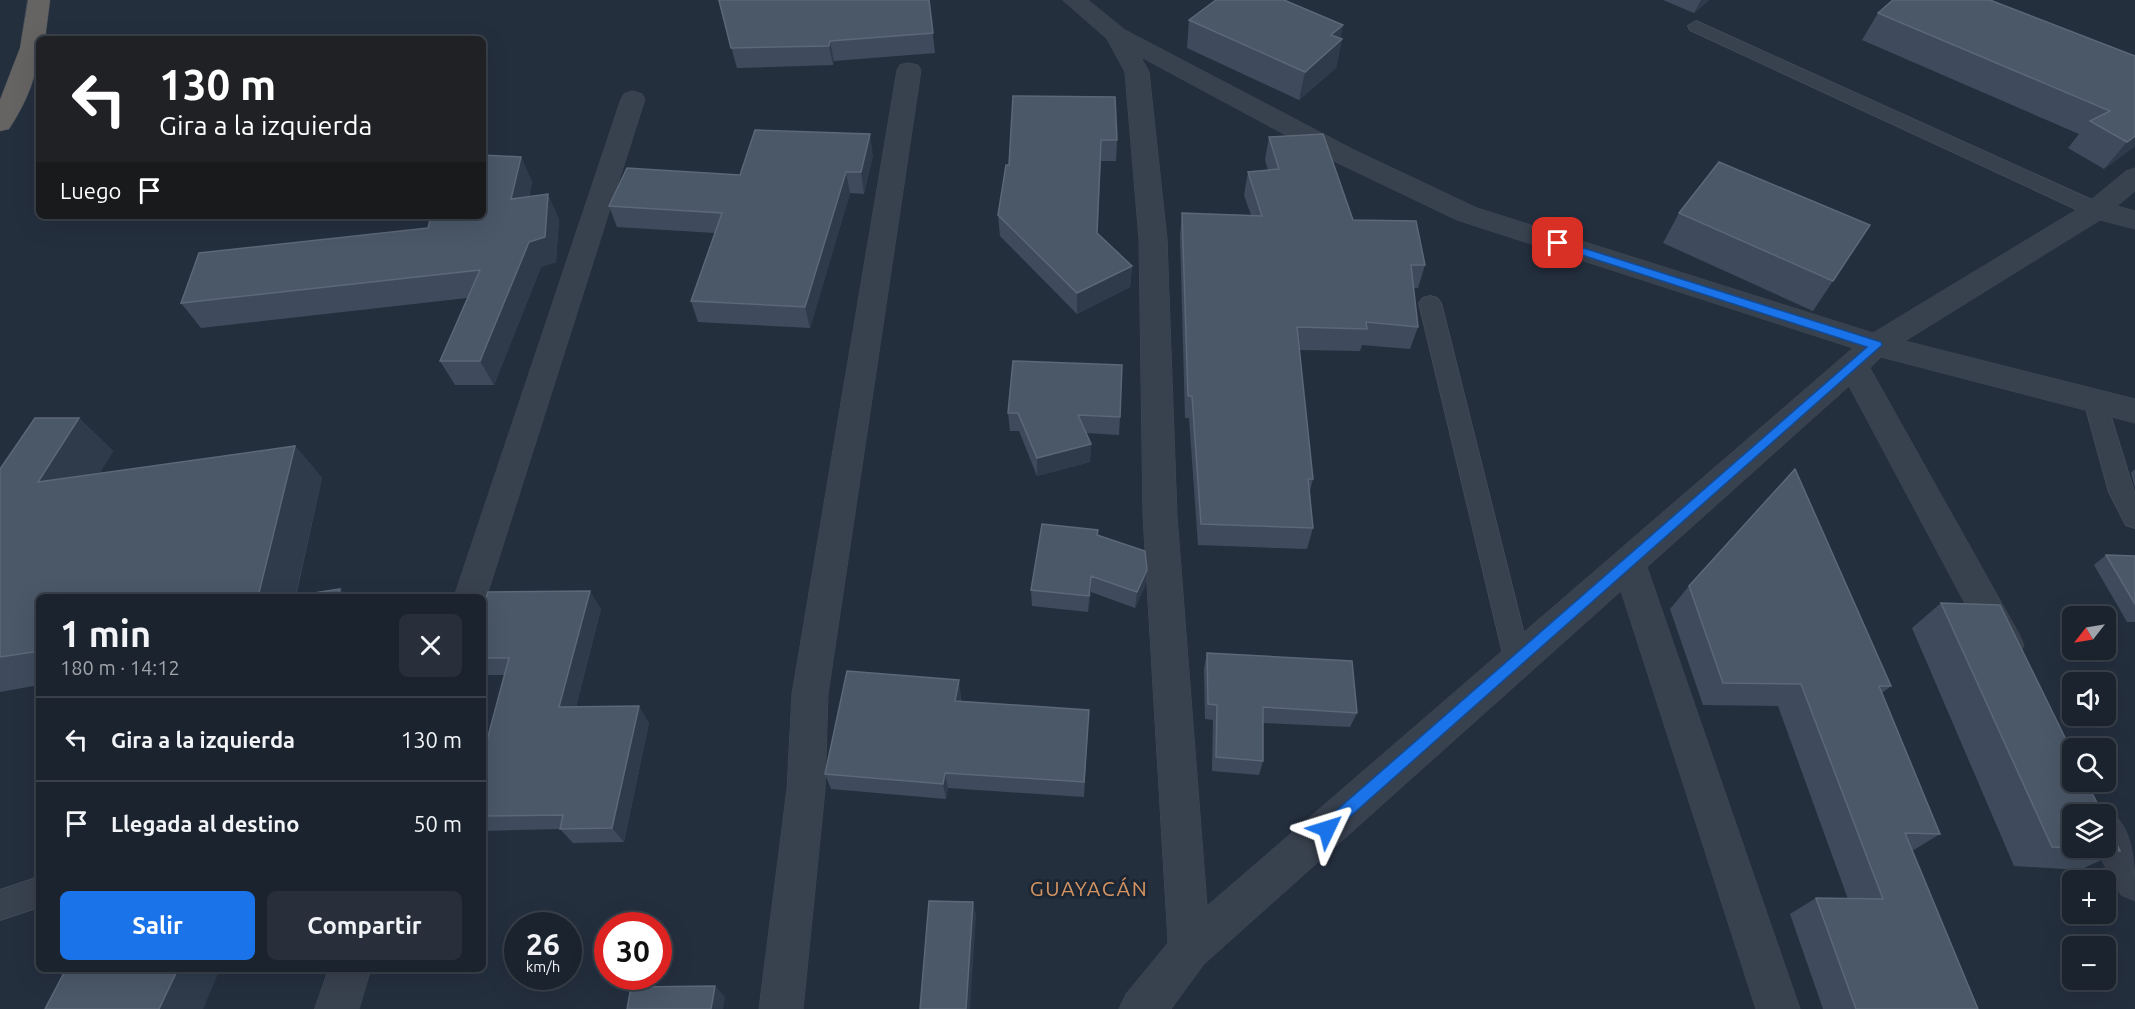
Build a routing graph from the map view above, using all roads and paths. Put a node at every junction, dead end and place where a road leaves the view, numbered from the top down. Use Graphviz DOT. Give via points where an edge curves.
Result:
graph roads {
  1 [pos="39,0"];
  2 [pos="1074,0"];
  3 [pos="1696,26"];
  4 [pos="1118,36"];
  5 [pos="909,70"];
  6 [pos="633,99"];
  7 [pos="0,123"];
  8 [pos="2135,177"];
  9 [pos="2096,210"];
  10 [pos="2135,220"];
  11 [pos="1430,303"];
  12 [pos="1865,356"];
  13 [pos="2095,401"];
  14 [pos="2135,411"];
  15 [pos="2135,518"];
  16 [pos="1629,563"];
  17 [pos="472,594"];
  18 [pos="1518,662"];
  19 [pos="2022,675"];
  20 [pos="2116,847"];
  21 [pos="2135,881"];
  22 [pos="36,893"];
  23 [pos="0,905"];
  24 [pos="1189,950"];
  25 [pos="349,972"];
  26 [pos="337,1009"];
  27 [pos="781,1009"];
  28 [pos="1141,1009"];
  29 [pos="1778,1009"];
  1 -- 7 [label="highway" via="24,72"];
  2 -- 4 [label="street"];
  3 -- 9 [label="lane"];
  4 -- 12 [label="street" via="1345,156 1467,214"];
  4 -- 24 [label="street" via="1137,72 1153,238 1160,516"];
  5 -- 27 [label="street" via="810,694 806,789"];
  6 -- 17 [label="street"];
  8 -- 9 [label="street"];
  9 -- 10 [label="street"];
  9 -- 12 [label="street"];
  11 -- 18 [label="lane"];
  12 -- 13 [label="street"];
  12 -- 16 [label="street"];
  12 -- 19 [label="street"];
  13 -- 14 [label="street"];
  13 -- 15 [label="lane" via="2121,492"];
  16 -- 18 [label="street"];
  16 -- 29 [label="street"];
  18 -- 24 [label="street"];
  20 -- 21 [label="street"];
  22 -- 23 [label="lane"];
  24 -- 28 [label="street"];
  25 -- 26 [label="street"];
}
